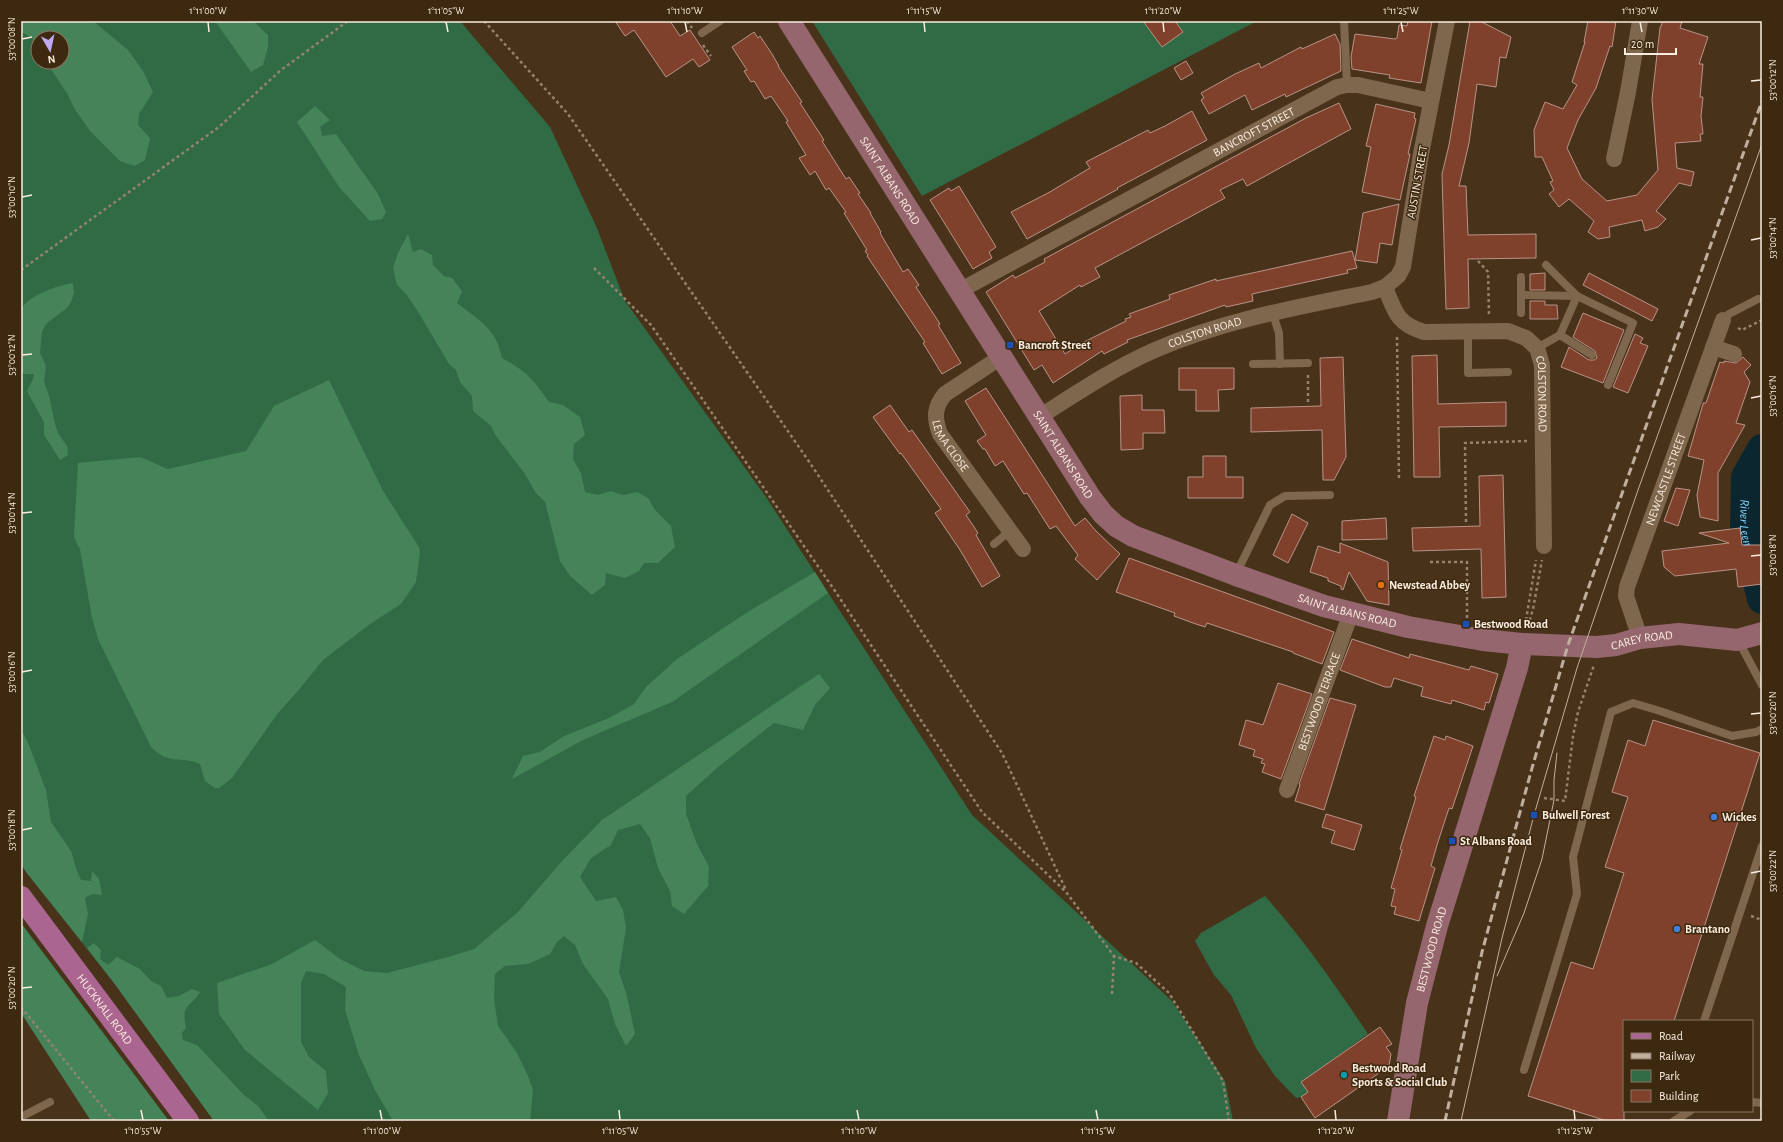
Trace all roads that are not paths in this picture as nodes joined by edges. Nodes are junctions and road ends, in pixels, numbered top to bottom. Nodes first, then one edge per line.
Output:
1 (720, 21) edge
2 (789, 21) edge
3 (1344, 21) edge
4 (1447, 21) edge
5 (1640, 21) edge
6 (702, 33) dead end
7 (1347, 85) junction
8 (1431, 101) junction
9 (1614, 159) dead end
10 (1546, 265) dead end
11 (1521, 277) dead end
12 (1385, 287) junction
13 (960, 291) junction
14 (1521, 295) junction
15 (1577, 296) junction
16 (1758, 299) dead end
17 (1521, 313) dead end
18 (1273, 314) junction
19 (1722, 322) joint
20 (1468, 331) junction
21 (1560, 335) junction
22 (1714, 347) junction
23 (1537, 348) junction
24 (1734, 354) dead end
25 (1592, 355) dead end
26 (1002, 357) junction
27 (1308, 363) road end
28 (1252, 364) dead end
29 (1280, 364) junction
30 (1508, 372) dead end
31 (1608, 385) dead end
32 (1039, 417) junction
33 (1330, 495) dead end
34 (1010, 531) junction
35 (994, 544) dead end
36 (1023, 549) dead end
37 (1540, 549) road end
38 (1236, 575) junction
39 (1351, 613) junction
40 (1762, 633) edge
41 (1640, 638) junction
42 (1737, 640) junction
43 (1522, 644) junction
44 (1762, 685) edge
45 (1762, 729) edge
46 (1288, 790) dead end
47 (1762, 846) edge
48 (21, 897) edge
49 (1704, 1020) edge
50 (1524, 1070) dead end
51 (50, 1102) dead end
52 (1688, 1112) edge
53 (21, 1117) edge
54 (188, 1121) edge
55 (1398, 1121) edge
56 (1674, 1121) edge

1 - 6 lane
2 - 13 street, SAINT ALBANS ROAD
3 - 7 lane
4 - 8 street, AUSTIN STREET
5 - 9 street
7 - 8 street, BANCROFT STREET
7 - 13 street, BANCROFT STREET
8 - 12 street, AUSTIN STREET
10 - 15 lane
11 - 14 lane
12 - 18 street, COLSTON ROAD
12 - 20 street, COLSTON ROAD
13 - 26 street, SAINT ALBANS ROAD
14 - 15 lane
14 - 17 lane
15 - 21 lane
15 - 31 lane
16 - 19 lane
18 - 29 lane
18 - 32 street, COLSTON ROAD
19 - 22 street, NEWCASTLE STREET
20 - 23 street, COLSTON ROAD
20 - 30 lane
21 - 23 lane
21 - 25 lane
22 - 24 street
22 - 41 street, NEWCASTLE STREET
23 - 37 street, COLSTON ROAD
26 - 32 street, SAINT ALBANS ROAD
26 - 34 street, LEMA CLOSE
27 - 29 lane
28 - 29 lane
32 - 38 street, SAINT ALBANS ROAD
33 - 38 lane
34 - 35 lane
34 - 36 street, LEMA CLOSE
38 - 39 street, SAINT ALBANS ROAD
39 - 43 street, SAINT ALBANS ROAD
39 - 46 street, BESTWOOD TERRACE
40 - 42 street, CAREY ROAD
41 - 42 street, CAREY ROAD
41 - 43 street, CAREY ROAD
42 - 44 lane
43 - 55 street, BESTWOOD ROAD
45 - 50 lane
47 - 49 lane
48 - 54 main road, HUCKNALL ROAD
51 - 53 lane
52 - 56 lane

